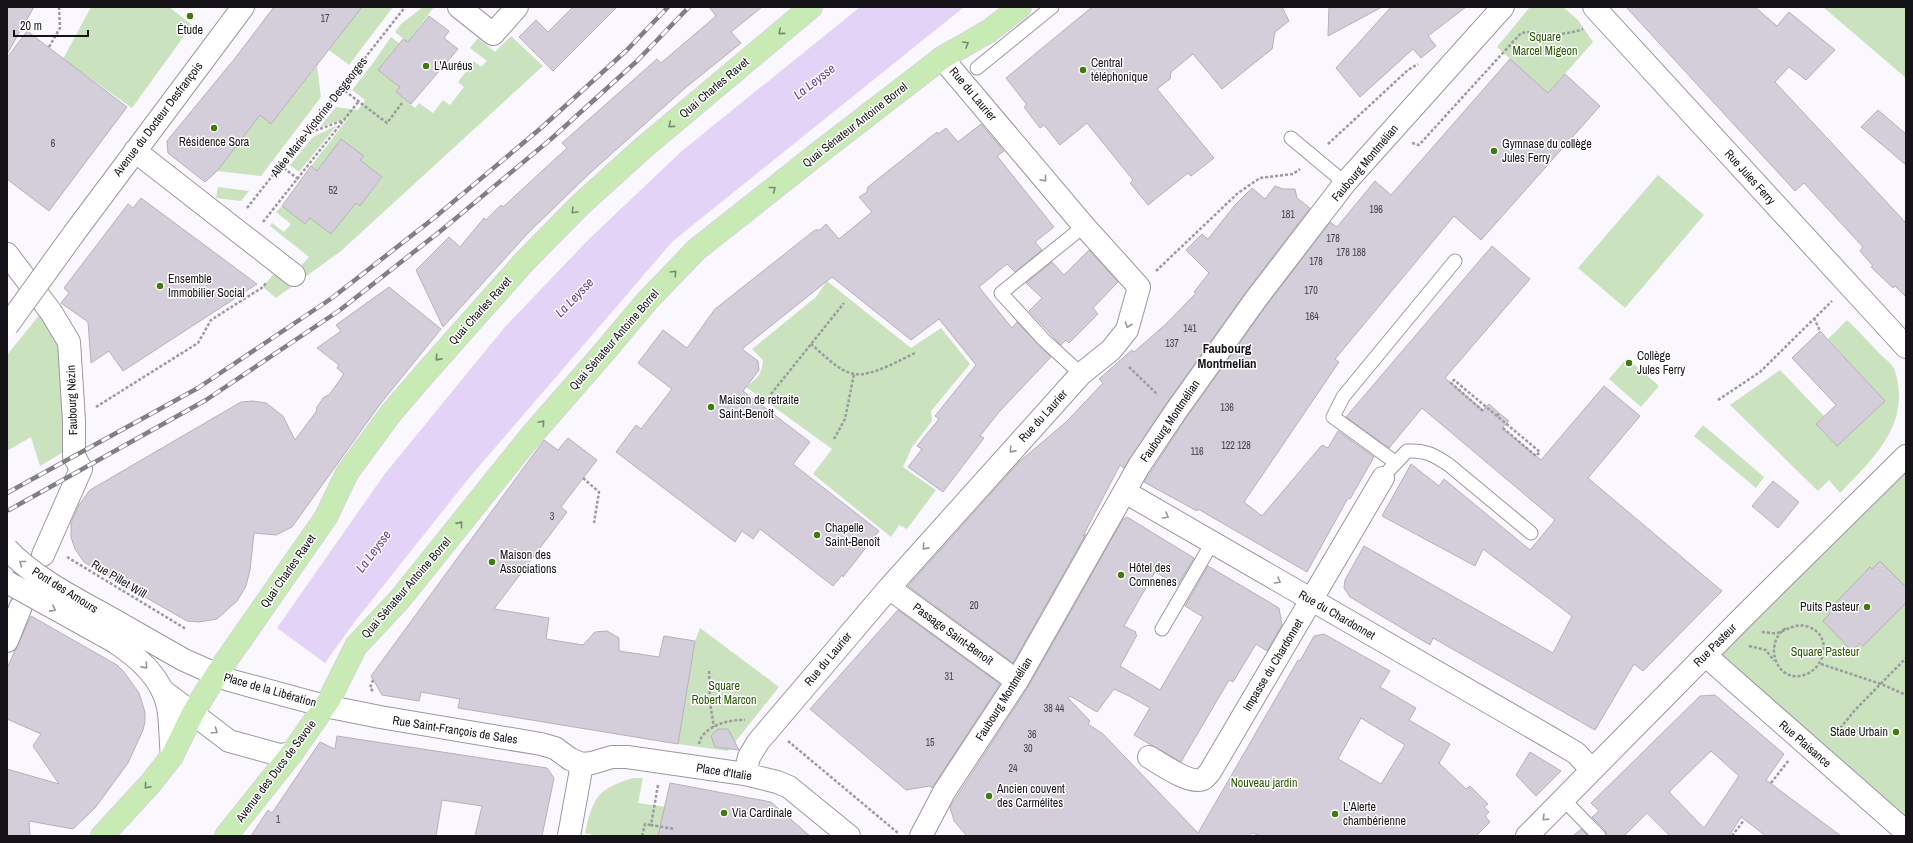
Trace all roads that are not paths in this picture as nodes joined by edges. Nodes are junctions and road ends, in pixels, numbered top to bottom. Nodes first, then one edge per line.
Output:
1 (243, 7) edge
2 (459, 7) edge
3 (517, 7) edge
4 (811, 7) edge
5 (1020, 7) edge
6 (1052, 7) edge
7 (1503, 7) edge
8 (1594, 7) edge
9 (942, 58) junction
10 (976, 68) dead end
11 (1291, 138) dead end
12 (135, 151) junction
13 (1345, 183) junction
14 (1084, 226) junction
15 (74, 232) junction
16 (7, 254) edge
17 (1455, 261) dead end
18 (294, 274) dead end
19 (7, 300) edge
20 (7, 326) edge
21 (1906, 347) edge
22 (1081, 374) junction
23 (1906, 456) edge
24 (1389, 470) junction
25 (1128, 495) junction
26 (1531, 533) dead end
27 (1212, 543) junction
28 (7, 549) edge
29 (43, 556) dead end
30 (7, 582) edge
31 (889, 588) junction
32 (1312, 600) junction
33 (21, 606) dead end
34 (1162, 629) dead end
35 (121, 635) junction
36 (7, 641) edge
37 (1711, 650) junction
38 (216, 675) junction
39 (1016, 681) junction
40 (162, 690) junction
41 (325, 706) junction
42 (193, 713) junction
43 (292, 753) junction
44 (172, 756) junction
45 (1149, 757) dead end
46 (582, 764) junction
47 (1592, 770) junction
48 (745, 774) junction
49 (1564, 800) junction
50 (1906, 832) edge
51 (102, 836) edge
52 (226, 836) edge
53 (569, 836) edge
54 (849, 836) edge
55 (921, 836) edge
56 (1527, 836) edge
57 (1599, 836) edge

1 - 12 street, Avenue du Docteur Desfrançois
2 - 3 street
4 -> 38 main road, Quai Charles Ravet
9 -> 5 main road, Quai Sénateur Antoine Borrel
6 - 10 lane
7 - 13 street, Faubourg Montmélian
8 - 21 street, Rue Jules Ferry
9 -> 14 street, Rue du Laurier
41 -> 9 main road, Quai Sénateur Antoine Borrel
11 - 13 lane
12 - 15 street, Avenue du Docteur Desfrançois
12 - 18 street
13 - 25 street, Faubourg Montmélian
14 -> 22 street, Rue du Laurier
14 - 22 lane
15 - 19 street, Avenue du Docteur Desfrançois, bridge
15 - 20 street, Avenue du Docteur Desfrançois, bridge
16 - 29 street, Faubourg Nézin
17 - 24 lane
22 -> 31 street, Rue du Laurier
23 - 37 street, Rue Pasteur
24 - 26 lane
24 - 32 street, Impasse du Chardonnet
25 -> 27 street, Rue du Chardonnet
25 - 39 street, Faubourg Montmélian
27 -> 32 street, Rue du Chardonnet
27 - 34 lane
35 -> 28 street, Pont des Amours, bridge
30 -> 35 street, Pont des Amours, bridge
31 - 39 street, Passage Saint-Benoît
31 - 48 street, Rue du Laurier
32 - 45 street, Impasse du Chardonnet
32 - 47 street, Rue du Chardonnet
33 - 36 street
35 - 38 street, Place de la Libération
35 -> 40 street
37 - 47 street, Rue Pasteur
37 - 50 street, Rue Plaisance
38 - 41 street, Place de la Libération
38 - 42 main road
39 - 55 street, Faubourg Montmélian
40 - 42 street
40 - 44 street
41 - 43 main road, Avenue des Ducs de Savoie
41 - 46 street, Rue Saint-François de Sales
42 -> 43 street
42 - 44 main road
43 - 52 main road, Avenue des Ducs de Savoie
44 -> 51 main road
46 - 48 street, Place d'Italie
46 - 53 street
47 - 49 street, Rue Pasteur
48 - 54 street, Place d'Italie
49 -> 56 street, Rue Pasteur
49 - 57 lane

